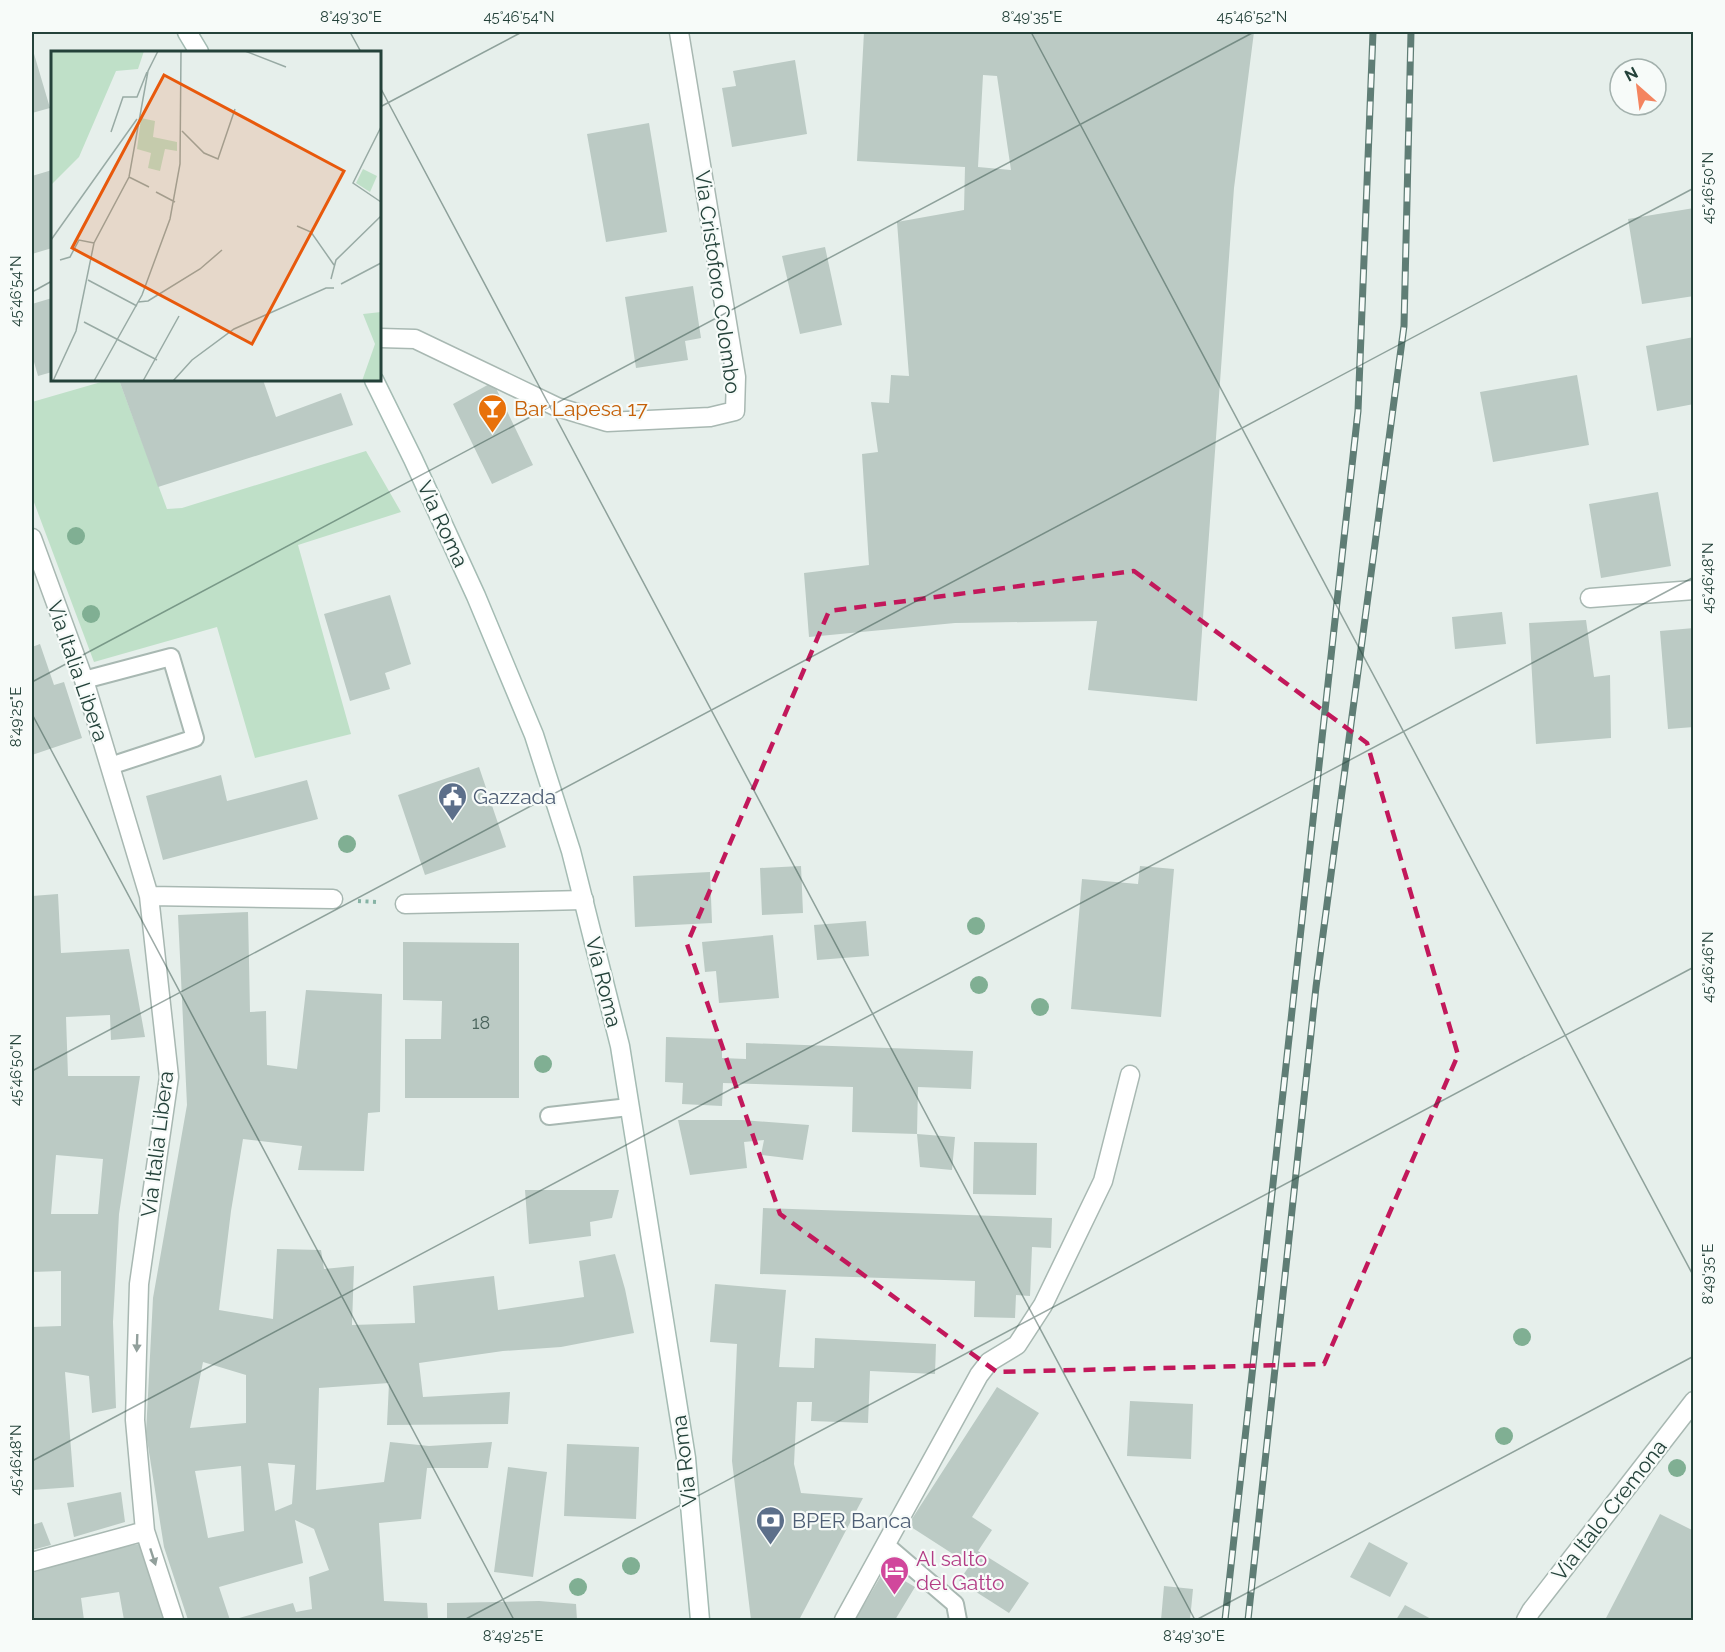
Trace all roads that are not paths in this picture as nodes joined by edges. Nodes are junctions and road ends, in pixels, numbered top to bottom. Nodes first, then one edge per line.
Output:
1 (187, 32) edge
2 (679, 32) edge
3 (198, 51) edge
4 (381, 338) edge
5 (374, 381) edge
6 (32, 538) edge
7 (1694, 590) edge
8 (1590, 598) dead end
9 (84, 680) junction
10 (110, 766) junction
11 (149, 896) junction
12 (333, 899) road end
13 (584, 900) junction
14 (405, 904) road end
15 (1130, 1075) dead end
16 (630, 1107) junction
17 (549, 1116) dead end
18 (1694, 1401) edge
19 (145, 1531) junction
20 (886, 1545) junction
21 (32, 1562) edge
22 (174, 1620) edge
23 (700, 1620) edge
24 (844, 1620) edge
25 (958, 1620) edge
26 (1526, 1620) edge

1 - 3 street
2 - 4 street, Via Cristoforo Colombo
5 - 13 street, Via Roma
6 - 9 street, Via Italia Libera
7 - 8 street
9 - 10 street, Via Italia Libera
9 - 10 lane
10 - 11 street, Via Italia Libera
11 - 12 street
11 -> 19 street, Via Italia Libera
13 - 14 street
13 - 16 street, Via Roma
15 - 20 street
16 - 17 lane
16 - 23 street, Via Roma
18 - 26 street, Via Italo Cremona
19 - 21 street
19 -> 22 street, Via Italia Libera
20 - 24 street
20 - 25 lane

